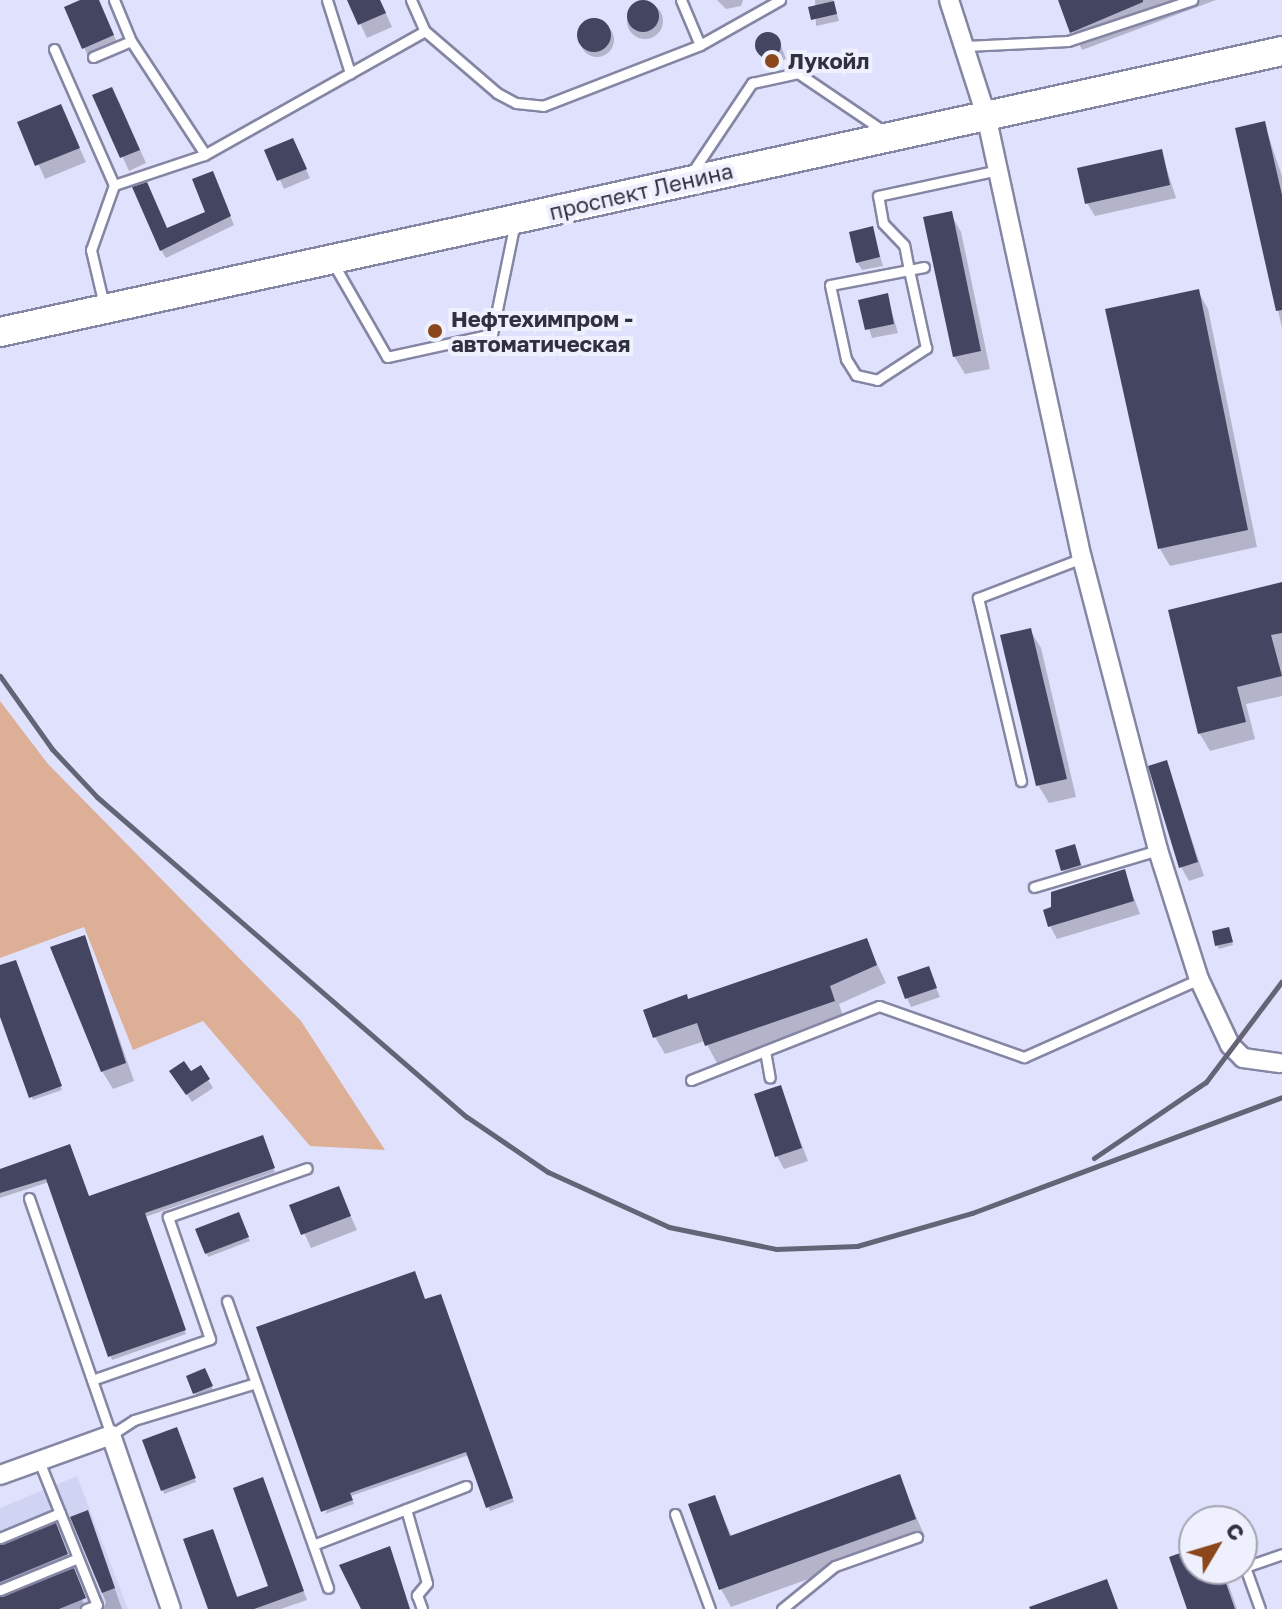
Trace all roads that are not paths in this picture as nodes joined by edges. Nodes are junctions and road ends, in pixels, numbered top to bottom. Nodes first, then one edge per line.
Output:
1 (114, 0) edge
2 (327, 0) edge
3 (411, 0) edge
4 (681, 0) edge
5 (780, 0) edge
6 (949, 0) edge
7 (1192, 0) edge
8 (425, 31) junction
9 (131, 41) junction
10 (700, 45) junction
11 (966, 46) junction
12 (54, 49) dead end
13 (1282, 51) edge
14 (93, 57) dead end
15 (350, 73) junction
16 (986, 115) junction
17 (891, 136) junction
18 (205, 154) junction
19 (998, 170) junction
20 (686, 181) junction
21 (114, 185) junction
22 (516, 219) junction
23 (331, 260) junction
24 (924, 267) dead end
25 (909, 270) junction
26 (104, 309) junction
27 (0, 332) edge
28 (1082, 558) junction
29 (1021, 781) dead end
30 (1158, 850) junction
31 (1034, 887) dead end
32 (1199, 979) junction
33 (765, 1051) junction
34 (1280, 1063) edge
35 (770, 1078) dead end
36 (691, 1080) dead end
37 (307, 1168) dead end
38 (29, 1198) dead end
39 (227, 1301) dead end
40 (92, 1380) junction
41 (256, 1383) junction
42 (111, 1435) junction
43 (39, 1461) junction
44 (0, 1475) edge
45 (466, 1486) dead end
46 (406, 1509) junction
47 (60, 1513) junction
48 (675, 1514) dead end
49 (917, 1537) dead end
50 (0, 1538) edge
51 (313, 1545) junction
52 (1282, 1554) edge
53 (78, 1558) junction
54 (328, 1588) dead end
55 (0, 1590) edge
56 (86, 1609) edge
57 (171, 1609) edge
58 (422, 1609) edge
59 (710, 1609) edge
60 (782, 1609) edge
61 (1260, 1609) edge

1 - 9 lane
2 - 15 lane
3 - 8 lane
4 - 10 lane
5 - 10 lane
6 - 11 street
7 - 11 lane
8 - 10 lane
8 - 15 lane
9 - 14 lane
9 - 18 lane
11 - 16 street
12 - 21 lane
13 - 16 main road, проспект Ленина
15 - 18 lane
16 - 17 main road, проспект Ленина
16 - 19 street
17 - 20 main road, проспект Ленина
17 - 20 lane
18 - 21 lane
19 - 25 lane
19 - 28 street
20 - 22 main road, проспект Ленина
21 - 26 lane
22 - 23 main road, проспект Ленина
22 - 23 lane
23 - 26 main road, проспект Ленина
24 - 25 lane
25 - 25 lane
26 - 27 main road, проспект Ленина
28 - 29 lane
28 - 30 street
30 - 31 lane
30 - 32 street
32 - 33 lane
32 - 34 street
33 - 35 lane
33 - 36 lane
37 - 40 lane
38 - 40 lane
39 - 41 lane
40 - 42 lane
41 - 42 lane
41 - 51 lane
42 - 43 street
42 - 57 street
43 - 44 street
43 - 47 lane
45 - 46 lane
46 - 51 lane
46 - 58 lane
47 - 50 lane
47 - 53 lane
48 - 59 lane
49 - 60 lane
51 - 54 lane
52 - 61 lane
53 - 55 lane
53 - 56 lane

